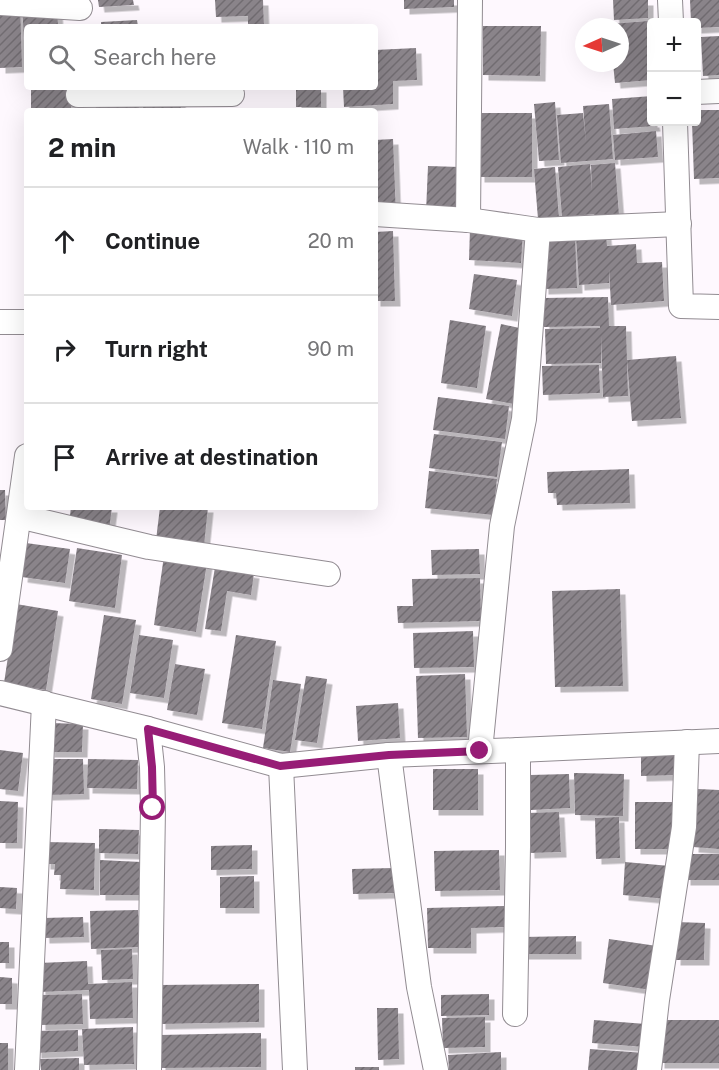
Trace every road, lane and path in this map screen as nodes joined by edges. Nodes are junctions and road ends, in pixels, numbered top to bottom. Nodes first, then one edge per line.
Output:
1 (470, 0) edge
2 (670, 0) edge
3 (0, 3) edge
4 (80, 12) edge
5 (671, 18) edge
6 (719, 91) edge
7 (701, 92) edge
8 (232, 94) dead end
9 (78, 98) edge
10 (675, 126) edge
11 (378, 214) edge
12 (468, 220) junction
13 (679, 224) junction
14 (538, 230) junction
15 (719, 307) edge
16 (0, 322) edge
17 (24, 322) edge
18 (24, 476) edge
19 (18, 516) junction
20 (328, 574) dead end
21 (0, 649) edge
22 (0, 693) edge
23 (44, 703) junction
24 (148, 729) junction
25 (719, 741) edge
26 (687, 742) junction
27 (518, 750) junction
28 (480, 751) junction
29 (389, 755) junction
30 (280, 766) junction
31 (514, 1014) dead end
32 (27, 1070) edge
33 (149, 1070) edge
34 (295, 1070) edge
35 (436, 1070) edge
36 (650, 1070) edge

1 - 12 street
2 - 5 street
3 - 4 street
6 - 7 street
8 - 9 street
10 - 13 street
11 - 12 street
12 - 14 street
13 - 14 street
13 - 15 street
14 - 28 street
16 - 17 street
18 - 19 street
19 - 20 street
19 - 21 street
22 - 23 street
23 - 24 street
23 - 32 street
24 - 30 street
24 - 33 street
25 - 26 street
26 - 27 street
26 - 36 street
27 - 28 street
27 - 31 street
28 - 29 street
29 - 30 street
29 - 35 street
30 - 34 street

